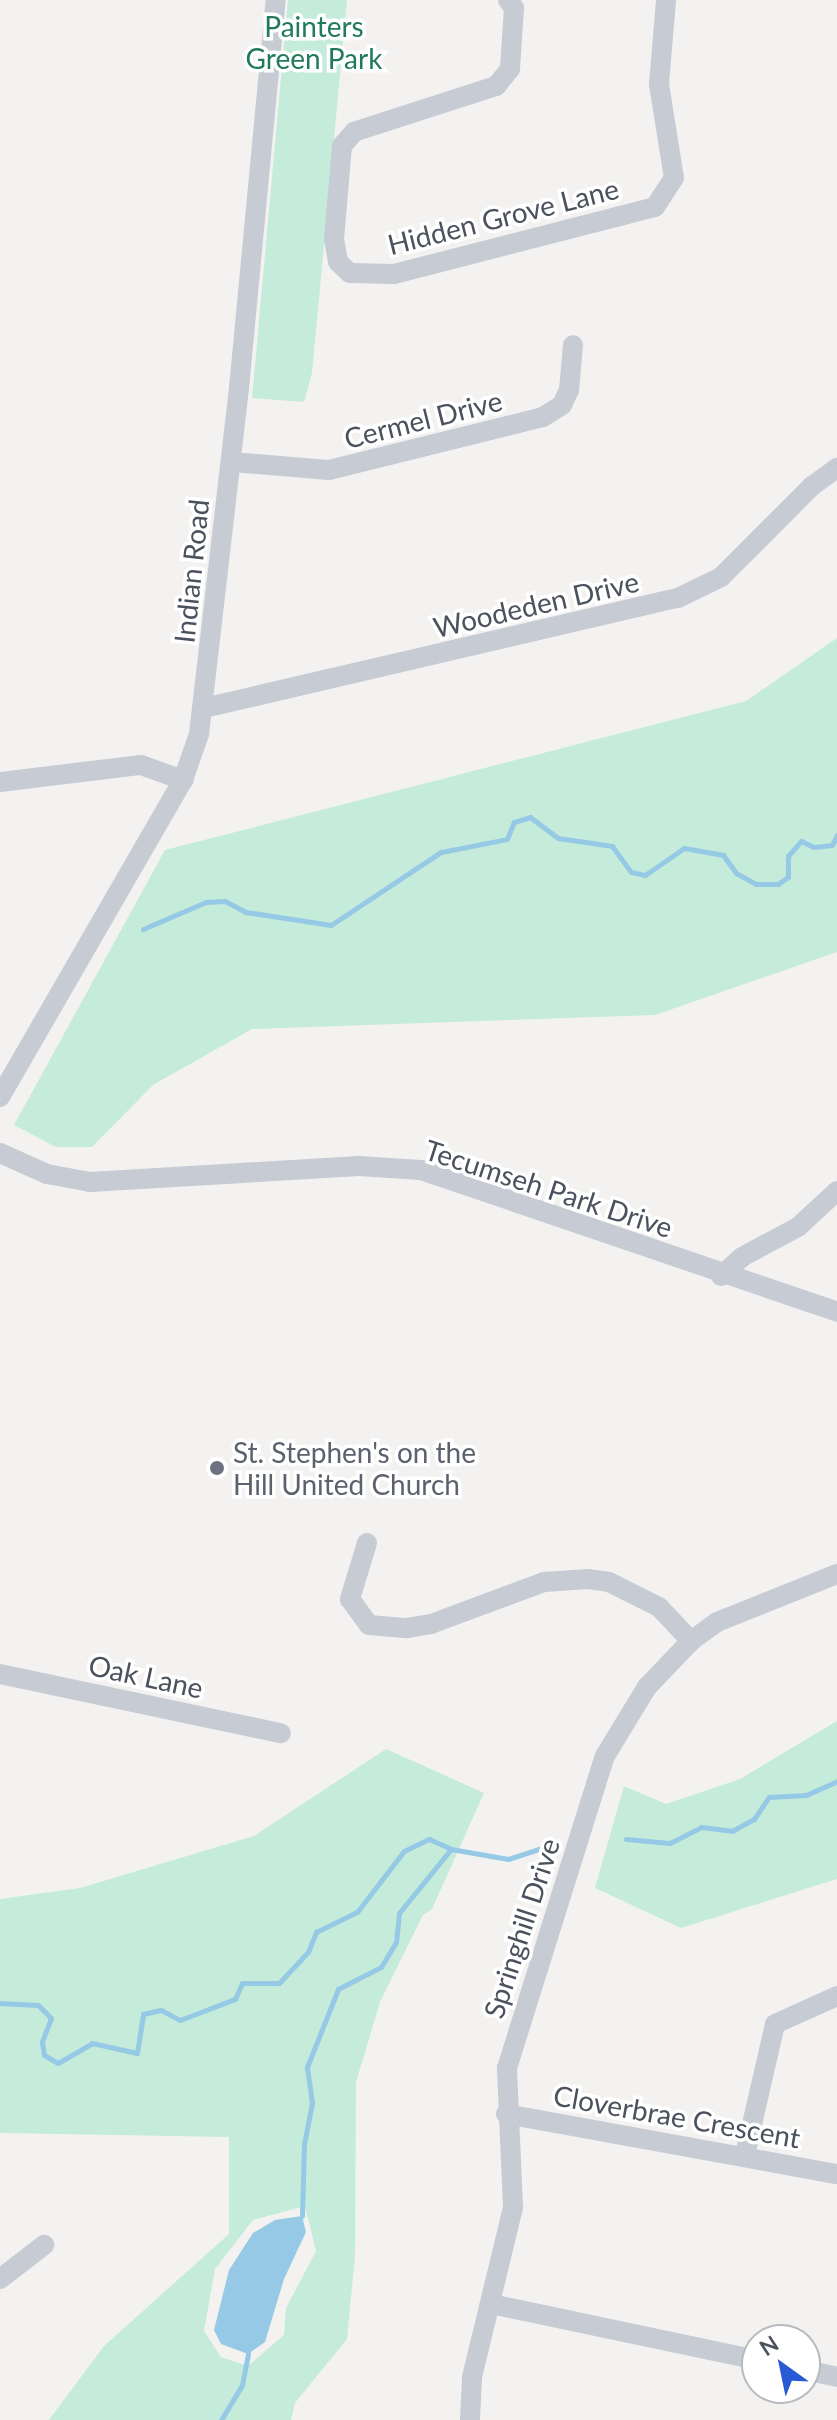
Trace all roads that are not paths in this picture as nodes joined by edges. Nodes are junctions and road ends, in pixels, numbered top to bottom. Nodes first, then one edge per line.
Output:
1 (276, 0) edge
2 (508, 0) edge
3 (666, 0) edge
4 (573, 345) dead end
5 (232, 462) junction
6 (837, 468) edge
7 (204, 708) junction
8 (183, 780) junction
9 (0, 782) edge
10 (0, 1097) edge
11 (0, 1153) edge
12 (837, 1191) edge
13 (721, 1276) junction
14 (837, 1312) edge
15 (367, 1543) dead end
16 (837, 1574) edge
17 (691, 1641) junction
18 (0, 1674) edge
19 (281, 1733) dead end
20 (837, 1996) edge
21 (506, 2114) junction
22 (745, 2155) junction
23 (837, 2174) edge
24 (44, 2245) dead end
25 (0, 2279) edge
26 (491, 2304) junction
27 (741, 2357) edge
28 (470, 2420) edge

1 - 5 street, Indian Road
2 - 3 street, Hidden Grove Lane
4 - 5 street, Cermel Drive
5 - 7 street, Indian Road
6 - 7 street, Woodeden Drive
7 - 8 street, Indian Road
8 - 9 street
8 - 10 street, Indian Road
11 - 13 street, Tecumseh Park Drive
12 - 13 street
13 - 14 street, Tecumseh Park Drive
15 - 17 street
16 - 17 street, Springhill Drive
17 - 21 street, Springhill Drive
18 - 19 street, Oak Lane
20 - 22 street
21 - 22 street, Cloverbrae Crescent
21 - 26 street, Springhill Drive
22 - 23 street, Cloverbrae Crescent
24 - 25 street
26 - 27 street
26 - 28 street, Springhill Drive

